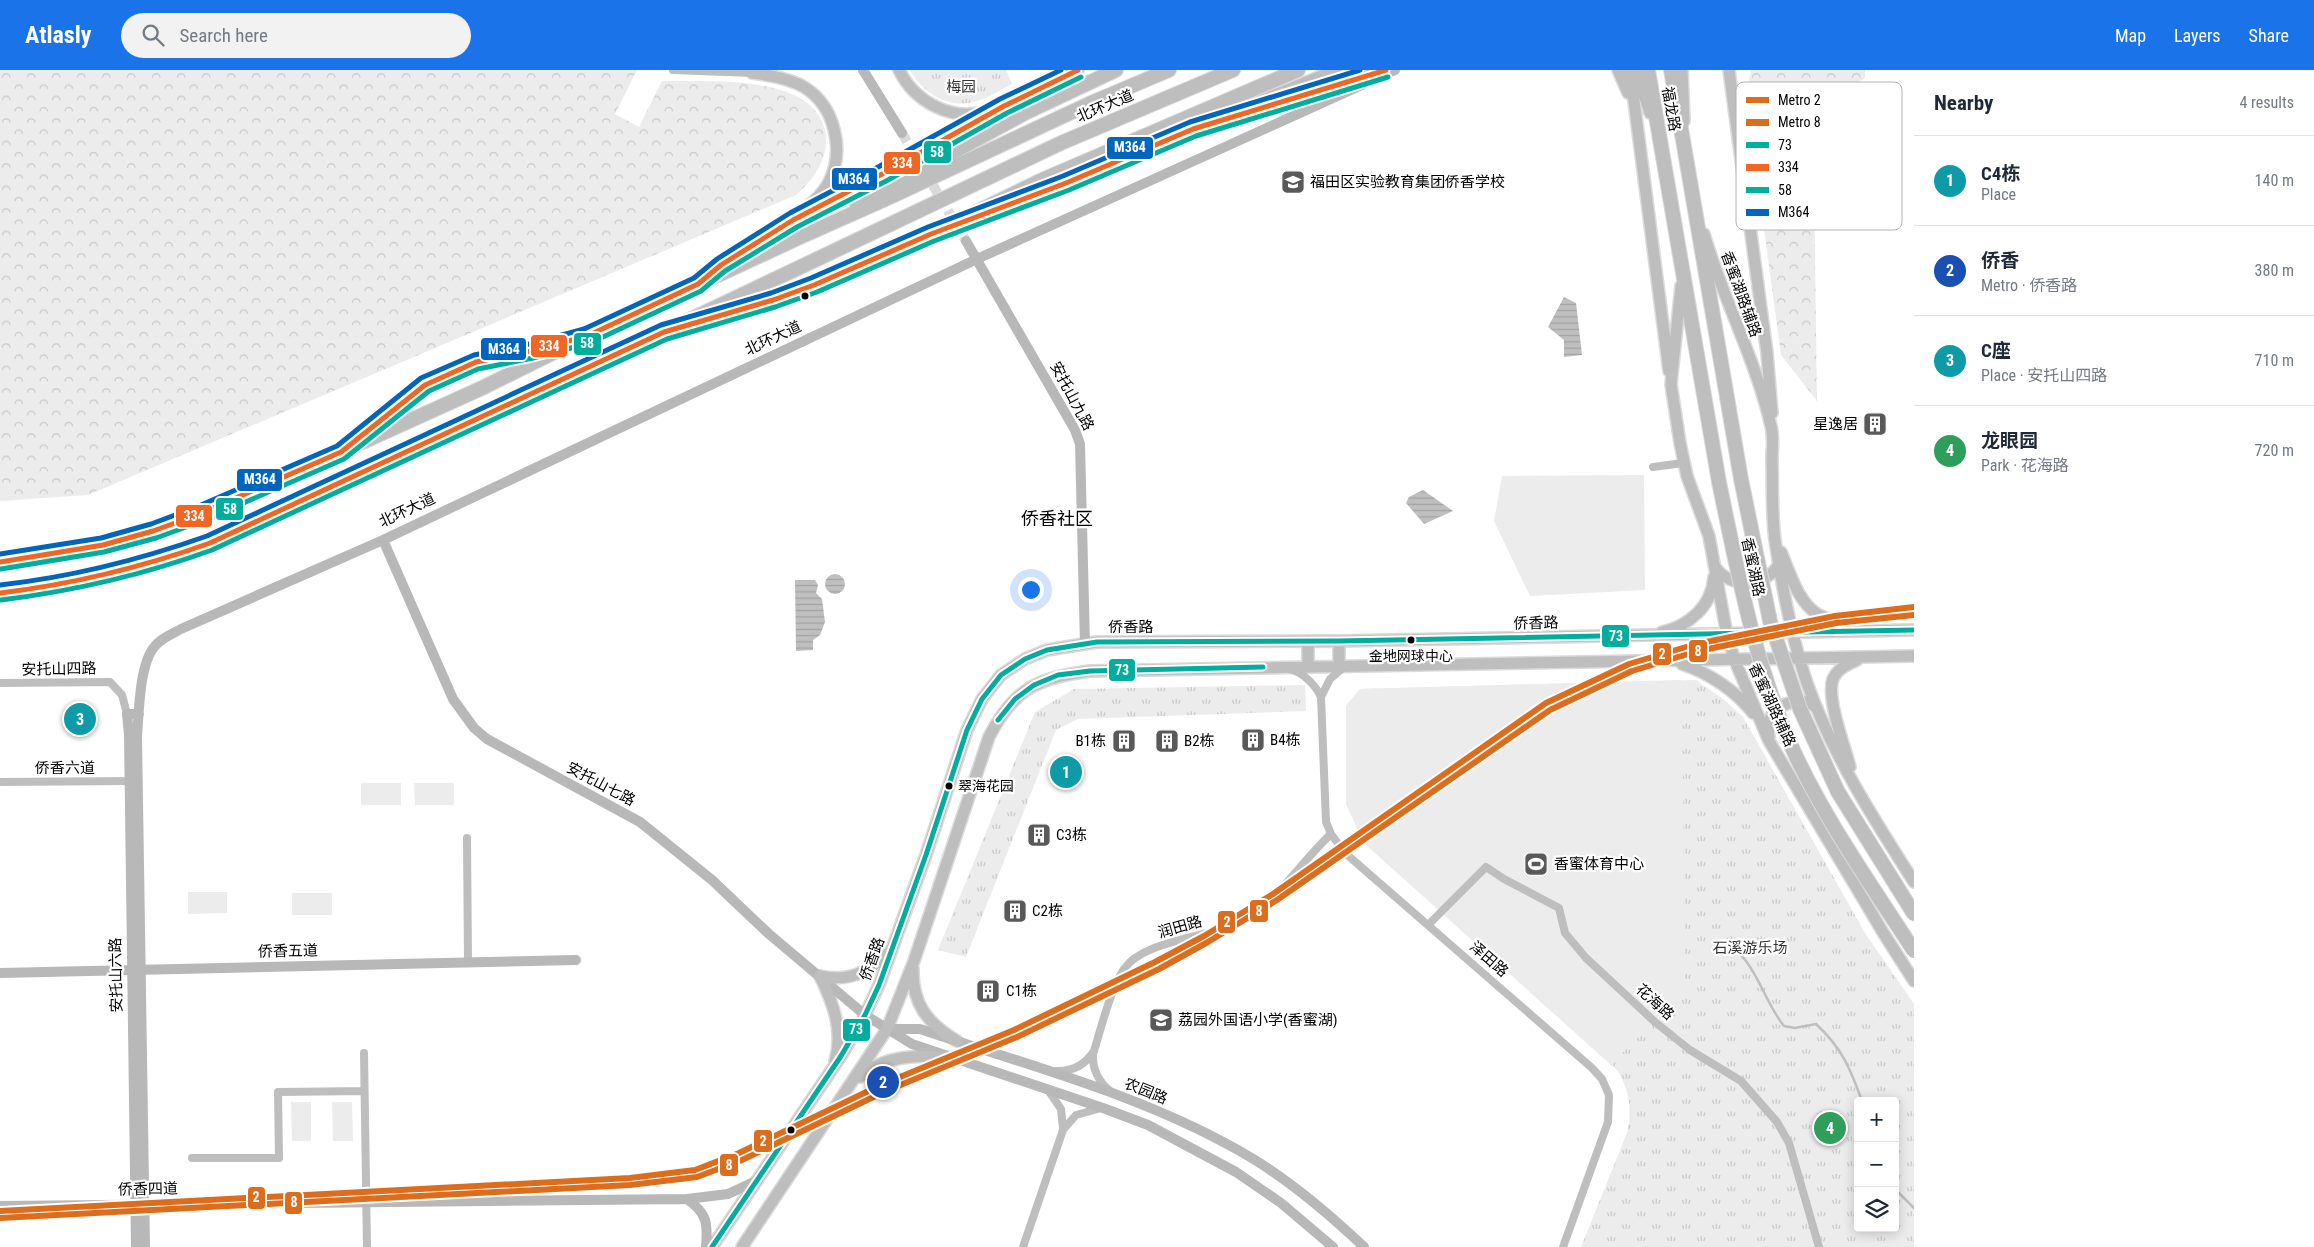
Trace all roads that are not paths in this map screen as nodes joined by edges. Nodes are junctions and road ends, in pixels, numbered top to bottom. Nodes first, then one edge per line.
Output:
1 (673, 70) edge
2 (863, 70) edge
3 (899, 70) edge
4 (1078, 70) edge
5 (1116, 70) edge
6 (1169, 70) edge
7 (1233, 70) edge
8 (1298, 70) edge
9 (1336, 70) edge
10 (1386, 70) edge
11 (1395, 70) edge
12 (1618, 70) edge
13 (1630, 70) edge
14 (1636, 70) edge
15 (1648, 70) edge
16 (1671, 70) edge
17 (1682, 70) edge
18 (1688, 70) edge
19 (1728, 70) edge
20 (1734, 70) edge
21 (754, 72) edge
22 (1731, 82) junction
23 (1679, 86) junction
24 (1647, 90) junction
25 (1004, 106) junction
26 (1634, 106) junction
27 (1736, 119) edge
28 (1193, 129) junction
29 (902, 133) tunnel mouth
30 (1684, 148) joint
31 (1662, 153) joint
32 (1693, 193) junction
33 (793, 220) junction
34 (1751, 230) edge
35 (931, 234) junction
36 (798, 238) junction
37 (966, 241) tunnel mouth
38 (977, 259) junction
39 (1680, 264) junction
40 (698, 284) junction
41 (664, 332) junction
42 (1671, 384) junction
43 (1772, 429) junction
44 (1683, 462) junction
45 (1653, 466) dead end
46 (1775, 537) junction
47 (383, 540) junction
48 (0, 562) edge
49 (1779, 564) junction
50 (1715, 565) junction
51 (0, 593) edge
52 (1914, 630) edge
53 (1872, 632) junction
54 (1727, 634) junction
55 (1793, 634) junction
56 (166, 636) joint
57 (1643, 637) junction
58 (1308, 641) junction
59 (1339, 641) junction
60 (1085, 644) junction
61 (1914, 656) edge
62 (1869, 658) junction
63 (1800, 659) junction
64 (1735, 661) junction
65 (1671, 662) junction
66 (1308, 666) junction
67 (1343, 666) junction
68 (1280, 667) junction
69 (0, 683) edge
70 (1321, 696) junction
71 (1817, 708) junction
72 (127, 714) junction
73 (139, 714) junction
74 (1767, 737) junction
75 (130, 781) junction
76 (0, 782) edge
77 (1854, 786) junction
78 (1331, 834) junction
79 (467, 838) dead end
80 (1914, 882) edge
81 (1914, 914) edge
82 (1429, 924) junction
83 (893, 947) junction
84 (1914, 951) edge
85 (576, 960) dead end
86 (914, 961) junction
87 (468, 962) junction
88 (136, 969) junction
89 (0, 973) edge
90 (820, 976) junction
91 (1914, 980) edge
92 (865, 1014) junction
93 (887, 1029) junction
94 (957, 1041) junction
95 (1094, 1050) junction
96 (364, 1053) dead end
97 (952, 1058) junction
98 (834, 1067) junction
99 (1044, 1070) junction
100 (850, 1087) junction
101 (1048, 1090) junction
102 (364, 1091) junction
103 (1113, 1094) junction
104 (1103, 1108) junction
105 (1063, 1130) junction
106 (192, 1158) dead end
107 (758, 1180) junction
108 (687, 1199) junction
109 (366, 1201) junction
110 (140, 1204) junction
111 (0, 1206) edge
112 (136, 1247) edge
113 (145, 1247) edge
114 (367, 1247) edge
115 (706, 1247) edge
116 (712, 1247) edge
117 (742, 1247) edge
118 (1023, 1247) edge
119 (1333, 1247) edge
120 (1364, 1247) edge
121 (1563, 1247) edge
122 (1819, 1247) edge

1 - 21 street
2 - 29 street
3 - 25 main road
4 - 25 main road
5 - 36 highway
6 - 36 highway, 北环大道
7 - 41 highway, 北环大道
8 - 35 highway
9 - 28 main road
10 - 28 main road
11 - 38 street, 北环大道
12 - 26 main road
13 - 26 main road
14 - 24 main road
15 - 24 highway, 福龙路
16 - 23 highway, 福龙路
17 - 23 main road
18 - 23 main road
19 - 22 main road
20 - 22 main road
21 - 33 main road
22 - 27 main road
23 - 30 highway, 福龙路
24 - 31 highway, 福龙路
25 - 33 main road
26 - 42 main road
28 - 35 main road
30 - 32 highway, 香蜜湖路
31 - 39 highway, 香蜜湖路
32 - 43 main road, 香蜜湖路辅路
32 - 81 highway, 香蜜湖路, bridge
33 - 40 main road
34 - 43 main road
35 - 41 main road
36 - 40 highway, 北环大道
37 - 38 street, 安托山九路
38 - 47 street, 北环大道
38 - 60 street, 安托山九路
39 - 42 main road, 香蜜湖路辅路
39 - 84 highway, 香蜜湖路, bridge
40 - 48 highway, 北环大道
41 - 51 highway, 北环大道
42 - 44 main road, 香蜜湖路辅路
43 - 46 main road, 香蜜湖路辅路
44 - 45 street
44 - 50 main road, 香蜜湖路辅路
46 - 49 main road, 香蜜湖路辅路
46 - 53 main road
47 - 56 street, 北环大道
47 - 90 street, 安托山七路
49 - 50 main road
49 - 55 main road, 香蜜湖路辅路
50 - 54 main road, 香蜜湖路辅路
50 - 57 main road
52 - 53 main road, 侨香路
53 - 55 main road, 侨香路
54 - 55 main road, 侨香路
54 - 57 main road, 侨香路
54 - 64 main road, 香蜜湖路辅路
55 - 63 main road, 香蜜湖路辅路
56 - 73 street, 安托山六路
57 - 59 main road, 侨香路
58 - 59 main road, 侨香路
58 - 60 main road, 侨香路
58 - 66 main road
59 - 67 main road
60 - 83 main road, 侨香路
61 - 62 main road
62 - 63 main road
62 - 77 main road
63 - 64 main road
63 - 71 main road, 香蜜湖路辅路
64 - 65 main road
64 - 74 main road, 香蜜湖路辅路
65 - 67 main road
65 - 74 main road
66 - 67 main road
66 - 68 main road
67 - 70 street
68 - 70 street
68 - 86 main road
69 - 72 street, 安托山四路
70 - 78 street, 泽田路
71 - 74 main road
71 - 77 main road, 香蜜湖路辅路
72 - 73 street
72 - 75 street, 安托山六路
73 - 88 street, 安托山六路
74 - 91 main road, 香蜜湖路辅路
75 - 76 street, 侨香六道
75 - 88 street, 安托山六路
77 - 80 main road, 香蜜湖路辅路
78 - 82 street, 泽田路
78 - 95 street, 润田路
79 - 87 street
82 - 121 street, 泽田路
82 - 122 street, 花海路
83 - 90 main road
83 - 92 main road, 侨香路
85 - 87 street, 侨香五道
86 - 93 main road
86 - 94 main road
87 - 88 street, 侨香五道
88 - 89 street, 侨香五道
88 - 110 street, 安托山六路
90 - 92 street, 安托山七路
90 - 98 main road
92 - 93 street, 农园路
92 - 98 main road, 侨香路
93 - 94 street, 农园路
93 - 97 street, 农园路
93 - 100 main road
94 - 99 street, 农园路
95 - 99 street, 润田路
95 - 103 street, 润田路
96 - 102 street
97 - 100 main road
97 - 101 street, 农园路
98 - 107 main road, 侨香路
99 - 103 street, 农园路
100 - 117 main road
101 - 104 street, 农园路
101 - 105 street
102 - 106 street
102 - 109 street
103 - 120 street, 农园路
104 - 105 street
104 - 119 street, 农园路
105 - 118 street
107 - 108 street, 侨香四道
107 - 116 main road, 侨香路
108 - 109 street, 侨香四道
108 - 115 street
109 - 110 street, 侨香四道
109 - 114 street
110 - 111 street, 侨香四道
110 - 112 street, 安托山六路
110 - 113 street, 安托山六路

